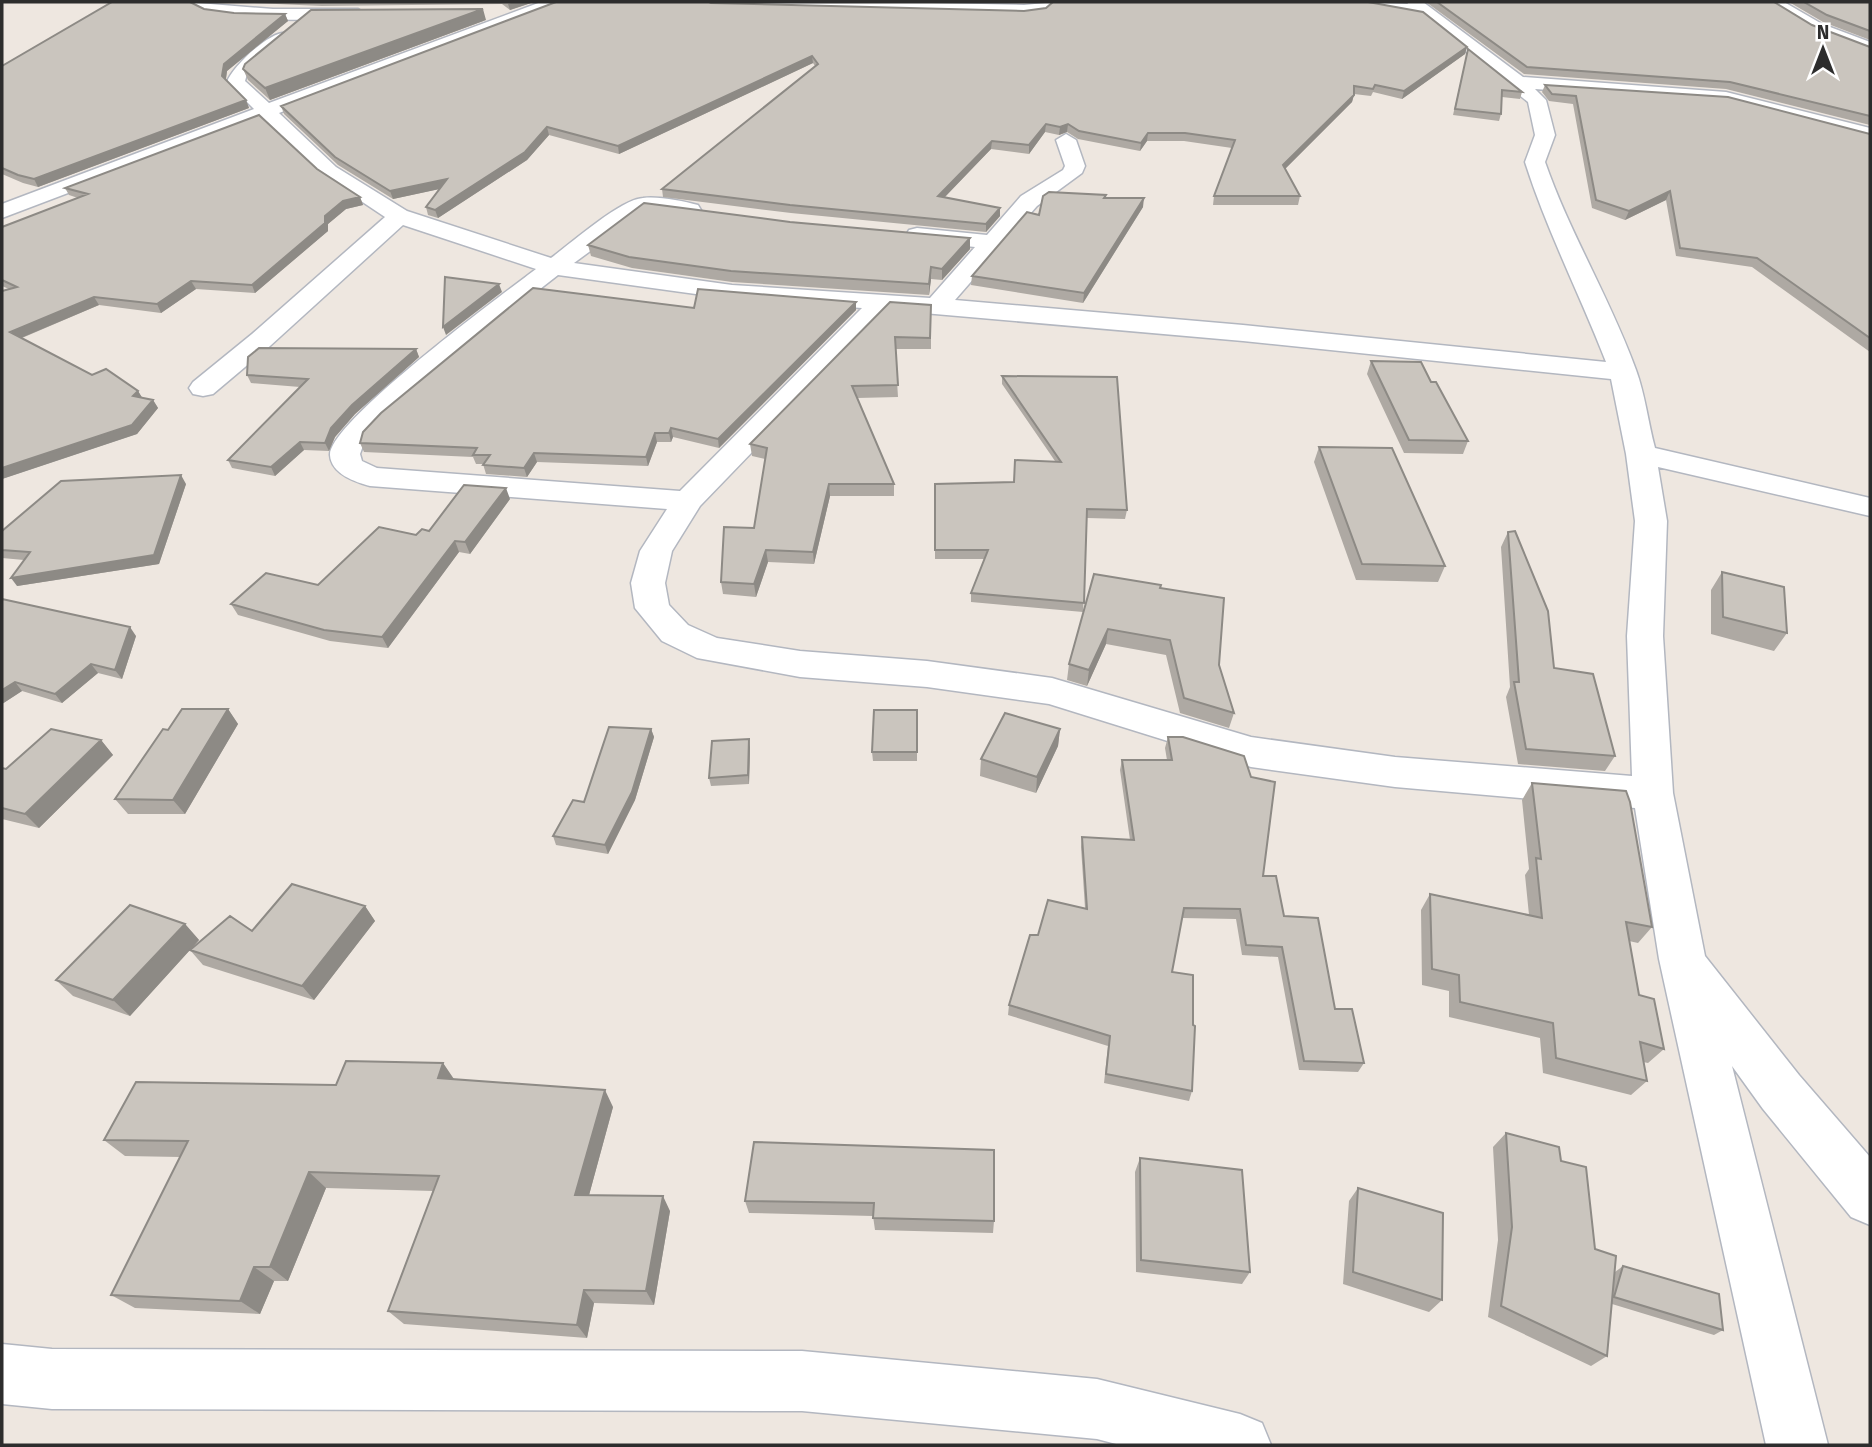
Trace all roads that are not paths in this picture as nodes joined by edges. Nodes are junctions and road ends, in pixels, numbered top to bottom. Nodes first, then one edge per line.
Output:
1 (194, 2) edge
2 (554, 2) edge
3 (712, 2) edge
4 (1048, 2) edge
5 (1368, 2) edge
6 (1773, 2) edge
7 (1420, 7) edge
8 (486, 12) dead end
9 (527, 12) junction
10 (377, 14) edge
11 (308, 15) junction
12 (1870, 48) edge
13 (1518, 82) junction
14 (266, 111) junction
15 (1870, 134) edge
16 (1066, 140) edge
17 (2, 211) edge
18 (713, 213) edge
19 (399, 216) junction
20 (894, 233) edge
21 (992, 242) junction
22 (556, 268) junction
23 (881, 304) junction
24 (936, 306) junction
25 (1623, 372) junction
26 (203, 388) dead end
27 (1641, 454) junction
28 (688, 501) junction
29 (1870, 506) edge
30 (1653, 793) junction
31 (1682, 959) junction
32 (1870, 1198) edge
33 (2, 1374) edge
34 (1240, 1445) edge
35 (1797, 1445) edge

1 - 11 street
2 - 9 street
3 - 4 street
5 - 7 street
6 - 12 street
7 - 13 street
8 - 9 street
9 - 14 street
10 - 11 street
11 - 14 street
13 - 15 street
13 - 25 street
14 - 17 street
14 - 19 street
16 - 21 street
18 - 22 street
19 - 22 street
19 - 26 street
20 - 21 street
21 - 24 street
22 - 23 street
22 - 28 street
23 - 24 street
23 - 28 street
24 - 25 street
25 - 27 street
27 - 29 street
27 - 30 street
28 - 30 street
30 - 31 street
31 - 32 street
31 - 35 street
33 - 34 street

